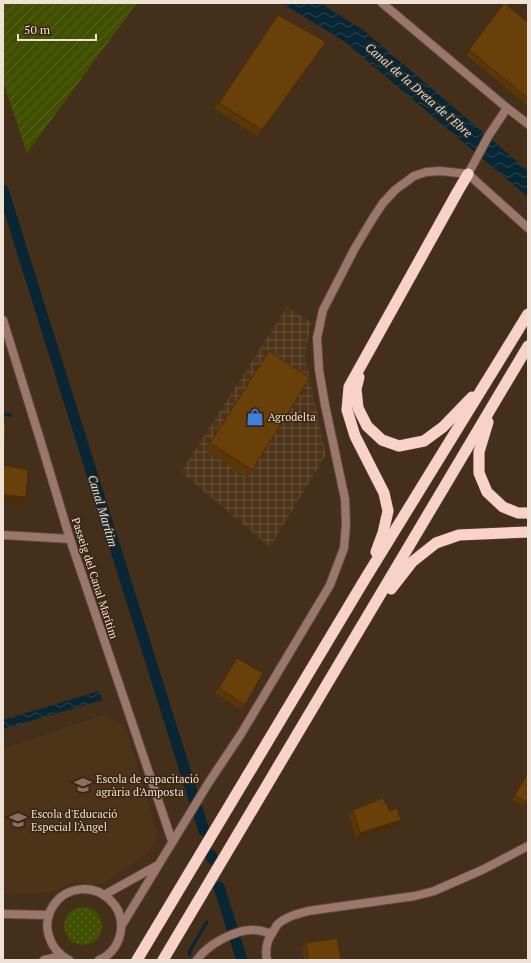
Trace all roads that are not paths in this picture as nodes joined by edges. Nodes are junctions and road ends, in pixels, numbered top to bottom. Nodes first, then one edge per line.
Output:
1 (382, 3) edge
2 (507, 108) junction
3 (528, 124) edge
4 (468, 174) junction
5 (528, 228) edge
6 (528, 314) edge
7 (3, 320) edge
8 (528, 346) edge
9 (363, 363) junction
10 (488, 381) junction
11 (493, 406) junction
12 (528, 513) edge
13 (528, 532) edge
14 (3, 535) edge
15 (70, 539) junction
16 (365, 579) junction
17 (358, 634) junction
18 (172, 841) junction
19 (528, 846) edge
20 (159, 865) junction
21 (104, 895) junction
22 (3, 914) edge
23 (49, 915) junction
24 (122, 924) junction
25 (272, 934) junction
26 (61, 956) junction
27 (44, 960) edge
28 (69, 960) edge
29 (99, 960) edge
30 (138, 960) edge
31 (163, 960) edge
32 (197, 960) edge
33 (267, 960) edge

1 - 2 street
2 - 3 street
2 - 4 street
4 - 5 street
4 - 9 highway
4 - 18 street
6 - 10 highway
7 - 15 street, Passeig del Canal Marítim
8 - 11 highway
9 - 10 highway
9 - 16 highway
10 - 16 highway
11 - 12 highway
11 - 17 highway
13 - 17 highway
14 - 15 street
15 - 18 street, Passeig del Canal Marítim
16 - 30 highway
17 - 31 highway
18 - 20 street
19 - 25 street
20 - 21 street
20 - 24 street
21 - 23 street
21 - 24 street
22 - 23 street
23 - 26 street
24 - 29 street
25 - 32 street
25 - 33 street
26 - 27 street
26 - 28 street

